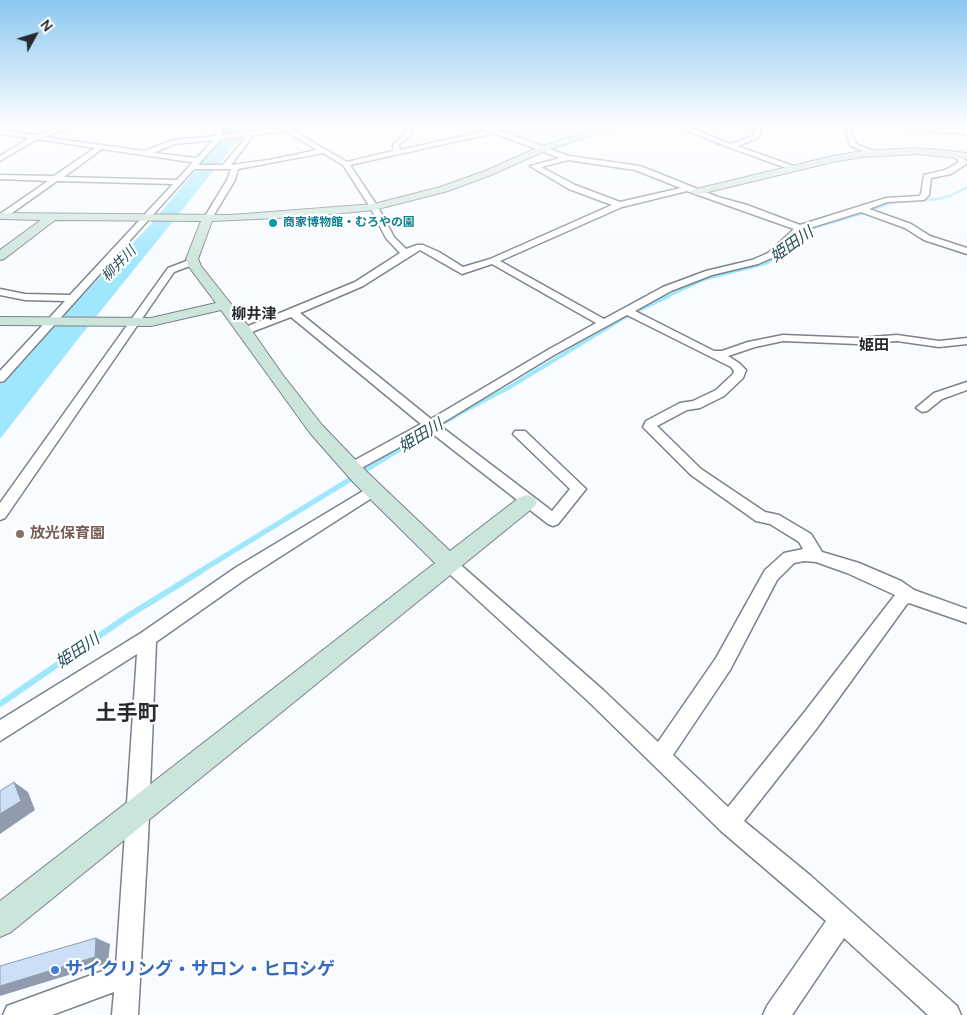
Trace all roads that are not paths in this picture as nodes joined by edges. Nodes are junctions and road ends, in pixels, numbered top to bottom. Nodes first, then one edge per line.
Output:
1 (63, 173) edge
2 (188, 173) edge
3 (234, 173) edge
4 (352, 173) edge
5 (487, 173) edge
6 (547, 173) edge
7 (650, 173) edge
8 (771, 173) edge
9 (943, 173) edge
10 (0, 177) edge
11 (55, 179) junction
12 (180, 182) junction
13 (692, 191) junction
14 (619, 206) junction
15 (374, 207) junction
16 (861, 209) junction
17 (1, 216) edge
18 (53, 216) junction
19 (151, 217) junction
20 (208, 218) junction
21 (800, 228) junction
22 (967, 251) edge
23 (406, 254) junction
24 (0, 256) edge
25 (493, 261) junction
26 (192, 262) junction
27 (0, 292) edge
28 (72, 298) junction
29 (223, 304) junction
30 (628, 311) junction
31 (293, 313) junction
32 (0, 321) edge
33 (57, 321) junction
34 (134, 322) junction
35 (605, 324) junction
36 (245, 330) junction
37 (967, 341) edge
38 (718, 355) junction
39 (0, 378) edge
40 (967, 386) edge
41 (922, 408) dead end
42 (430, 426) junction
43 (520, 434) dead end
44 (360, 477) junction
45 (527, 502) junction
46 (0, 514) edge
47 (816, 556) junction
48 (449, 564) junction
49 (908, 595) junction
50 (967, 616) edge
51 (147, 638) junction
52 (0, 731) edge
53 (660, 757) junction
54 (139, 812) junction
55 (729, 823) junction
56 (841, 920) junction
57 (0, 921) edge
58 (128, 974) junction
59 (16, 1015) edge
60 (125, 1015) edge
61 (776, 1015) edge
62 (948, 1015) edge

1 - 11 street
2 - 12 street
3 - 20 street
4 - 15 street
5 - 15 street
6 - 14 street
7 - 13 street
8 - 13 street
9 - 16 street
10 - 11 street
11 - 12 street
11 - 17 street
12 - 19 street
13 - 14 street
13 - 21 street
14 - 25 street
15 - 20 street
15 - 23 street
16 - 21 street
16 - 22 street
17 - 18 street
18 - 19 street
18 - 24 street
19 - 20 street
19 - 28 street
20 - 26 street
21 - 30 street
23 - 25 street
23 - 31 street
25 - 35 street
26 - 29 street
26 - 34 street
27 - 28 street
28 - 33 street
29 - 34 street
29 - 36 street
30 - 35 street
30 - 38 street
31 - 36 street
31 - 42 street
32 - 33 street
33 - 34 street
33 - 39 street
34 - 46 street
35 - 42 street
36 - 44 street
37 - 38 street
38 - 47 street
40 - 41 street
42 - 44 street
42 - 45 street
43 - 45 street
44 - 48 street
44 - 51 street
45 - 48 street
47 - 49 street
47 - 53 street
48 - 53 street
48 - 54 street
49 - 50 street
49 - 55 street
51 - 52 street
51 - 54 street
53 - 55 street
54 - 57 street
54 - 58 street
55 - 56 street
56 - 61 street
56 - 62 street
58 - 59 street
58 - 60 street

